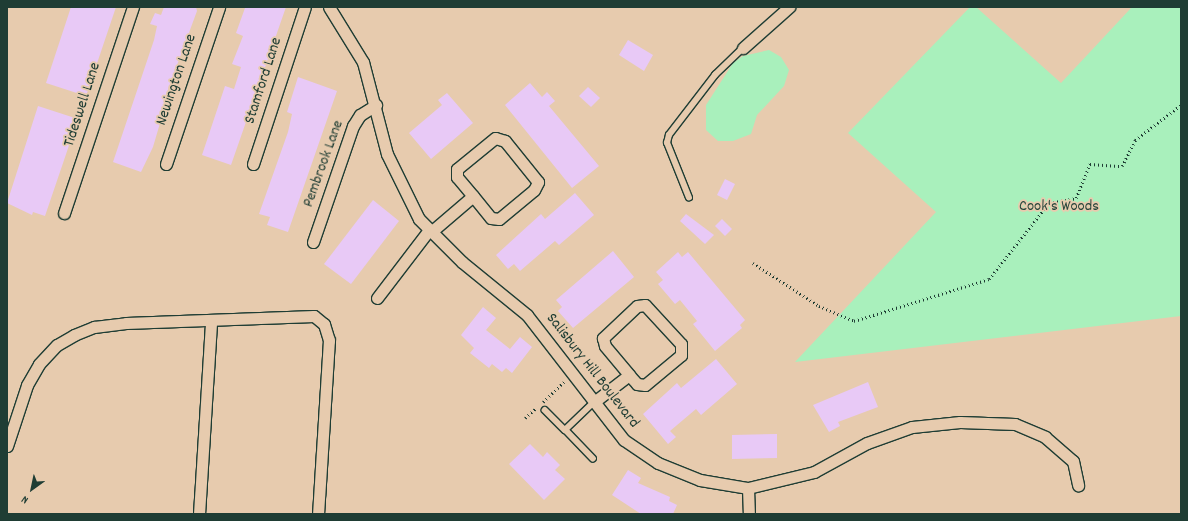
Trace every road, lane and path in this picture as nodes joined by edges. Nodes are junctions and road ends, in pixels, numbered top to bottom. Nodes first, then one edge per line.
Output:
1 (133, 7) edge
2 (219, 7) edge
3 (305, 7) edge
4 (329, 7) edge
5 (789, 7) edge
6 (743, 48) joint
7 (376, 105) junction
8 (1181, 105) edge
9 (166, 164) dead end
10 (253, 164) dead end
11 (472, 196) junction
12 (689, 198) dead end
13 (64, 213) dead end
14 (430, 231) junction
15 (313, 242) dead end
16 (753, 263) dead end
17 (377, 298) dead end
18 (211, 322) junction
19 (629, 375) junction
20 (568, 380) dead end
21 (553, 392) dead end
22 (594, 402) junction
23 (546, 410) dead end
24 (565, 430) junction
25 (7, 446) edge
26 (593, 459) dead end
27 (1078, 486) dead end
28 (748, 488) junction
29 (199, 514) edge
30 (318, 514) edge
31 (750, 514) edge

1 - 13 street, Tideswell Lane
2 - 9 street, Newington Lane
3 - 10 street, Stamford Lane
4 - 7 street, Salisbury Hill Boulevard
5 - 6 street
6 - 12 lane
7 - 14 street, Salisbury Hill Boulevard
7 - 15 street, Pembrook Lane
8 - 16 path
11 - 11 street
11 - 14 street
14 - 17 street
14 - 22 street, Salisbury Hill Boulevard
18 - 25 street
18 - 29 street
18 - 30 street
19 - 19 street
19 - 22 street
20 - 21 path
22 - 24 lane
22 - 28 street, Salisbury Hill Boulevard
23 - 24 lane
24 - 26 lane
27 - 28 street, Salisbury Hill Boulevard
28 - 31 street

